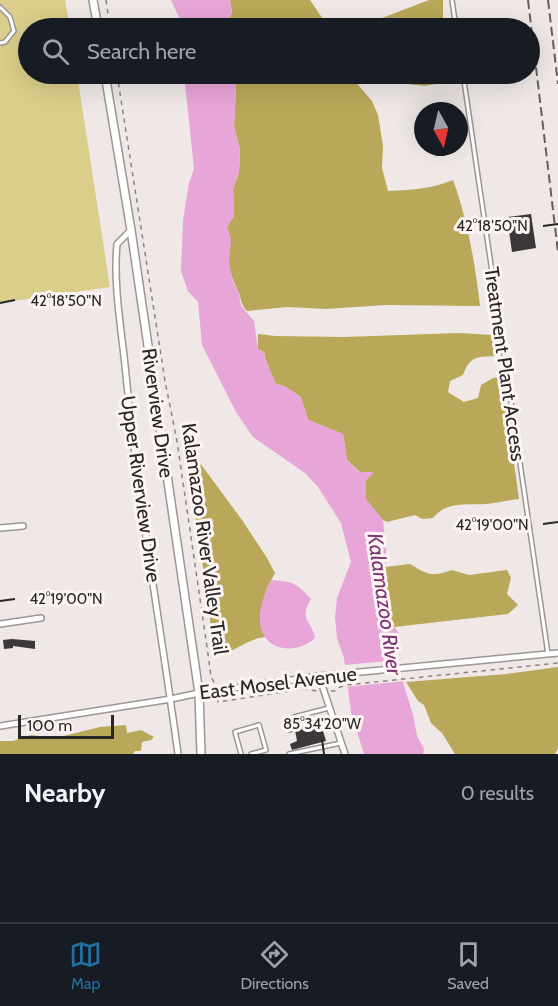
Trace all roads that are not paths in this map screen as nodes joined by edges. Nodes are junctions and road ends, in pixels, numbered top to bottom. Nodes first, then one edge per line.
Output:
1 (93, 0) edge
2 (452, 0) edge
3 (0, 7) edge
4 (96, 18) edge
5 (455, 18) edge
6 (0, 43) edge
7 (107, 84) edge
8 (464, 84) edge
9 (131, 230) junction
10 (23, 526) dead end
11 (0, 528) edge
12 (42, 618) dead end
13 (0, 624) edge
14 (558, 653) edge
15 (548, 654) junction
16 (319, 676) junction
17 (199, 693) junction
18 (171, 699) junction
19 (329, 708) junction
20 (0, 726) edge
21 (290, 730) dead end
22 (341, 743) junction
23 (178, 754) edge
24 (201, 754) edge
25 (241, 754) edge
26 (251, 754) edge
27 (289, 754) edge
28 (345, 754) edge

1 - 4 street
2 - 5 lane
3 - 6 lane
7 - 9 street, Riverview Drive
8 - 15 lane, Treatment Plant Access
9 - 17 street, Riverview Drive
9 - 18 street, Upper Riverview Drive
10 - 11 street
12 - 13 street
14 - 15 street, East Mosel Avenue
15 - 16 street, East Mosel Avenue
16 - 17 street, East Mosel Avenue
16 - 19 street
17 - 18 street, East Mosel Avenue
17 - 24 street, Riverview Drive
18 - 20 street, East Mosel Avenue
18 - 23 street, Upper Riverview Drive
19 - 21 lane
19 - 22 street
22 - 27 lane
22 - 28 street
25 - 26 lane

